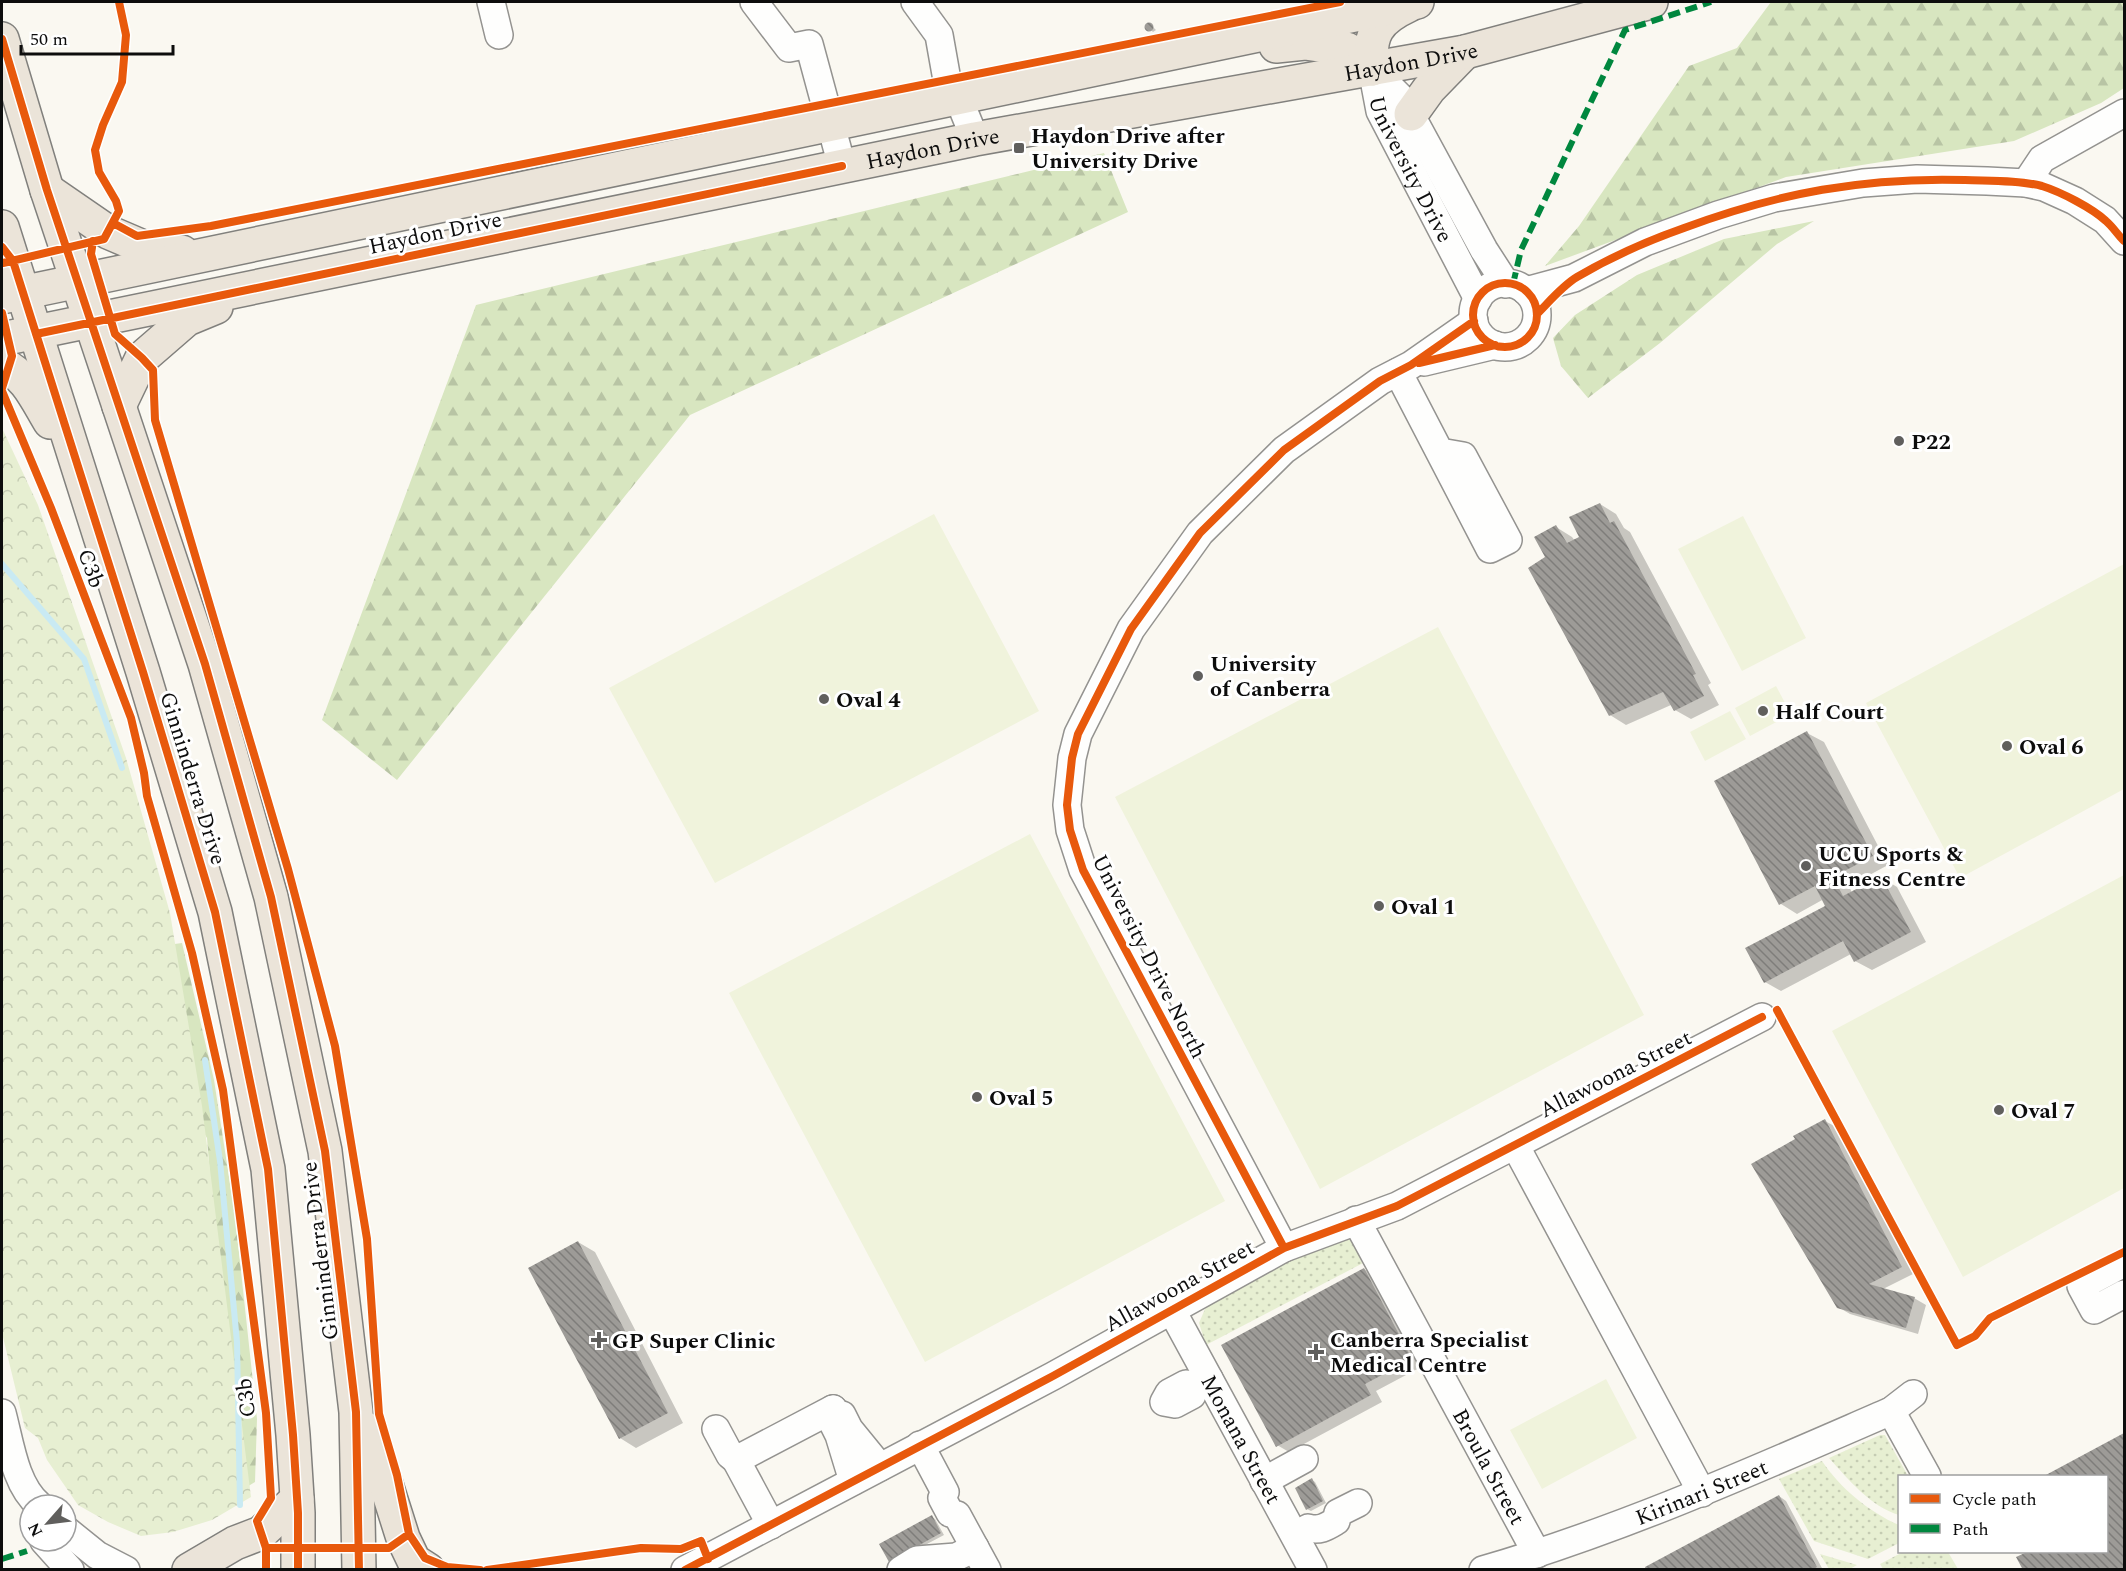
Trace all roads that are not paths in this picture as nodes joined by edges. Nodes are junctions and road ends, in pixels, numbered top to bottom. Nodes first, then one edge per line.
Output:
1 (491, 2) edge
2 (754, 2) edge
3 (915, 2) edge
4 (1417, 2) edge
5 (1651, 2) edge
6 (499, 35) dead end
7 (2, 39) edge
8 (1173, 52) junction
9 (1465, 52) junction
10 (1372, 69) junction
11 (957, 97) junction
12 (2124, 113) edge
13 (1411, 114) junction
14 (831, 123) junction
15 (975, 139) junction
16 (842, 166) junction
17 (2026, 183) junction
18 (47, 190) junction
19 (2, 227) edge
20 (2124, 241) edge
21 (203, 255) junction
22 (78, 281) junction
23 (267, 285) junction
24 (12, 295) edge
25 (1523, 296) junction
26 (1476, 310) junction
27 (91, 322) junction
28 (36, 333) junction
29 (2, 339) edge
30 (1495, 345) junction
31 (2, 364) edge
32 (1404, 368) junction
33 (119, 406) junction
34 (1440, 452) dead end
35 (79, 474) junction
36 (1762, 1017) dead end
37 (1515, 1145) junction
38 (1356, 1220) junction
39 (1284, 1248) junction
40 (2124, 1263) edge
41 (2124, 1294) edge
42 (1171, 1310) junction
43 (1913, 1394) dead end
44 (833, 1409) junction
45 (1891, 1411) junction
46 (356, 1412) junction
47 (2, 1413) edge
48 (716, 1429) dead end
49 (920, 1446) junction
50 (1304, 1459) dead end
51 (736, 1460) junction
52 (880, 1467) junction
53 (1926, 1475) edge
54 (1264, 1480) junction
55 (853, 1481) junction
56 (29, 1493) edge
57 (1702, 1493) junction
58 (297, 1499) junction
59 (1348, 1508) dead end
60 (771, 1525) junction
61 (1302, 1532) junction
62 (78, 1542) edge
63 (55, 1553) edge
64 (1537, 1554) junction
65 (981, 1559) edge
66 (70, 1569) edge
67 (126, 1569) edge
68 (189, 1569) edge
69 (298, 1569) edge
70 (359, 1569) edge
71 (428, 1569) edge
72 (685, 1569) edge
73 (901, 1569) edge
74 (1313, 1569) edge
75 (1483, 1569) edge

1 - 6 street
2 - 14 street
3 - 11 street
4 - 8 main road, Haydon Drive
4 - 10 main road
5 - 9 main road, Haydon Drive
7 - 18 main road, Ginninderra Drive
8 - 10 main road
8 - 11 main road, Haydon Drive
9 - 10 main road, Haydon Drive
9 - 13 main road
10 - 13 street, University Drive
10 - 15 main road, Haydon Drive
10 - 26 street, University Drive
11 - 14 main road, Haydon Drive
11 - 15 street
12 - 17 street
13 - 25 street, University Drive
14 - 16 street
14 - 21 main road, Haydon Drive
15 - 16 main road, Haydon Drive
16 - 23 main road, Haydon Drive
17 - 20 street
17 - 25 street
18 - 21 main road
18 - 22 main road, Ginninderra Drive
19 - 24 main road, Ginninderra Drive
21 - 22 main road, Haydon Drive
22 - 24 main road, Haydon Drive
22 - 27 main road, Ginninderra Drive
23 - 27 main road, Haydon Drive
23 - 33 main road
24 - 28 main road, Ginninderra Drive
25 - 26 street
25 - 30 street
26 - 30 street
26 - 32 street, University Drive North
27 - 28 main road, Haydon Drive
27 - 33 main road, Ginninderra Drive
28 - 29 main road, Haydon Drive
28 - 35 main road, Ginninderra Drive
30 - 32 street, University Drive North
31 - 35 main road
32 - 34 street
32 - 39 street, University Drive North
33 - 46 main road, Ginninderra Drive
35 - 58 main road, Ginninderra Drive
36 - 37 street, Allawoona Street
37 - 38 street, Allawoona Street
37 - 57 street
38 - 39 street, Allawoona Street
38 - 64 street, Broula Street
39 - 42 street, Allawoona Street
40 - 41 street
42 - 49 street, Allawoona Street
42 - 54 street, Monana Street
43 - 45 street, Kirinari Street
44 - 51 street
44 - 52 street
44 - 55 street
45 - 53 street
45 - 57 street, Kirinari Street
46 - 70 main road, Ginninderra Drive
46 - 71 main road
47 - 56 street
48 - 51 street
49 - 52 street, Allawoona Street
49 - 65 street
50 - 54 street
51 - 60 street
52 - 55 street, Allawoona Street
54 - 61 street, Monana Street
55 - 60 street, Allawoona Street
57 - 64 street, Kirinari Street
58 - 68 main road
58 - 69 main road, Ginninderra Drive
59 - 61 street
60 - 72 street, Allawoona Street
61 - 74 street, Monana Street
62 - 67 street
63 - 66 street
64 - 75 street, Kirinari Street
65 - 73 street

